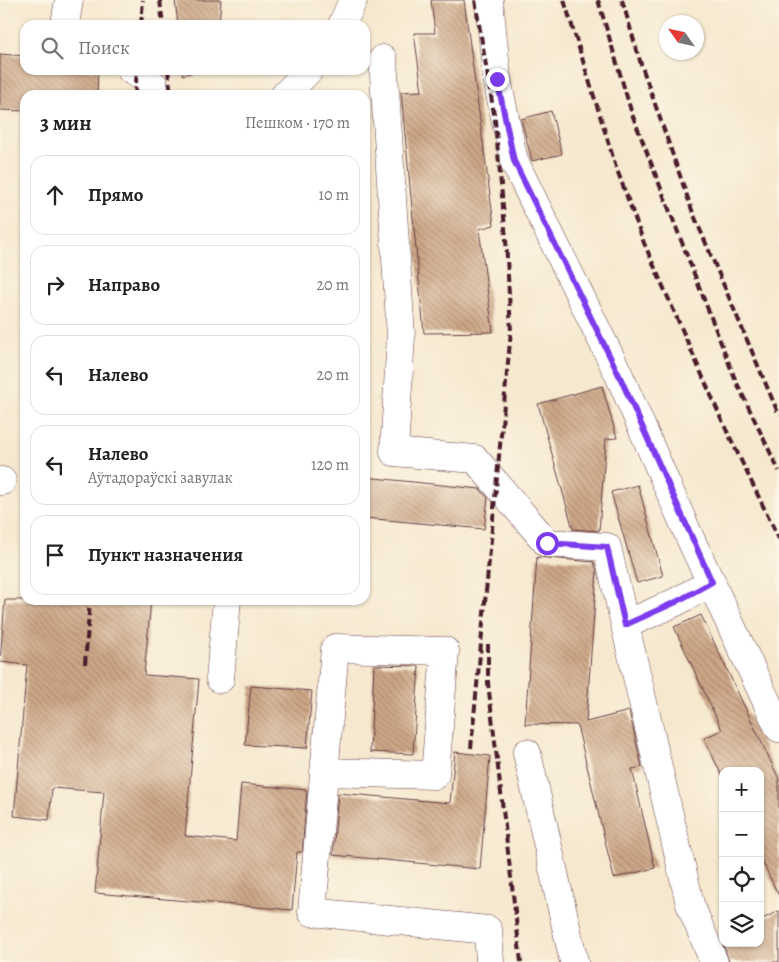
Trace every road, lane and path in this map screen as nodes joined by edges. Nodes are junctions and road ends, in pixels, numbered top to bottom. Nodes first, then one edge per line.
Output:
1 (69, 0) edge
2 (353, 0) edge
3 (489, 0) edge
4 (66, 20) edge
5 (344, 20) edge
6 (383, 60) dead end
7 (139, 75) edge
8 (304, 75) edge
9 (154, 90) edge
10 (290, 90) edge
11 (712, 582) junction
12 (227, 605) edge
13 (625, 625) junction
14 (220, 679) dead end
15 (779, 728) edge
16 (527, 753) dead end
17 (324, 772) junction
18 (490, 962) edge
19 (574, 962) edge
20 (714, 962) edge

1 - 4 lane
2 - 5 lane
3 - 11 lane
6 - 13 lane
7 - 9 lane
8 - 10 lane
11 - 13 lane
11 - 15 lane
12 - 14 lane
13 - 20 lane
16 - 19 lane
17 - 17 lane
17 - 18 lane

